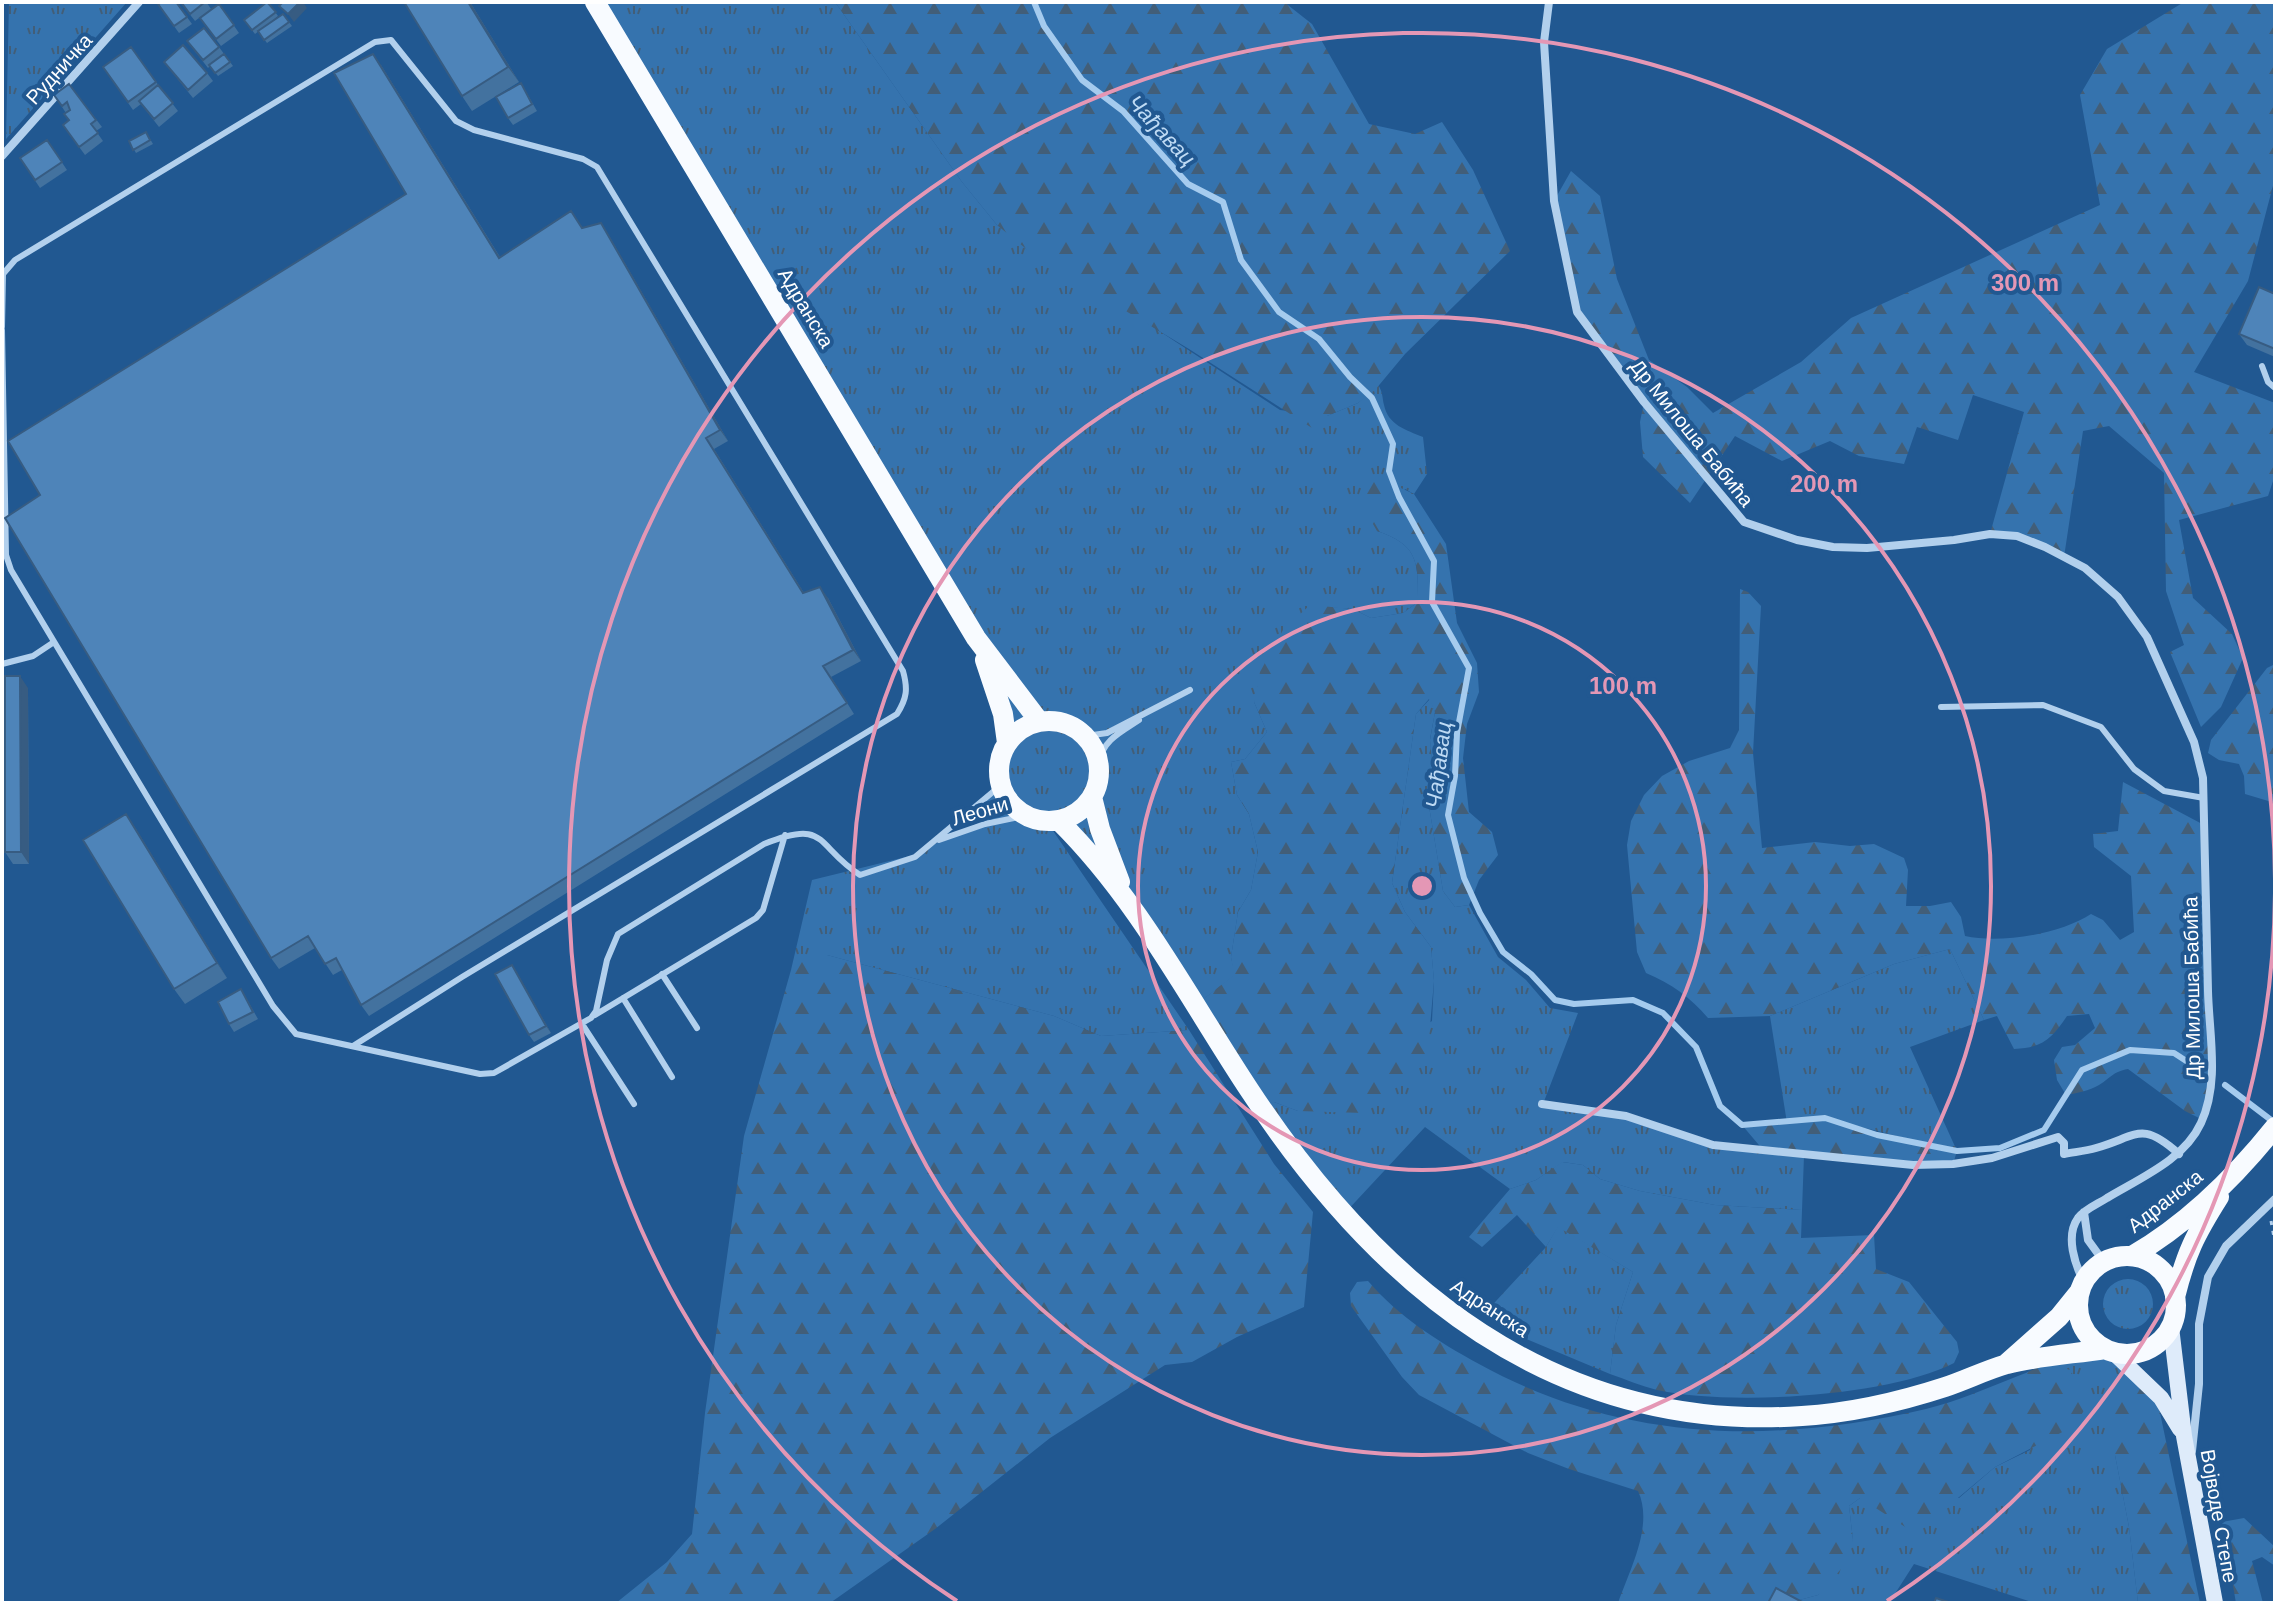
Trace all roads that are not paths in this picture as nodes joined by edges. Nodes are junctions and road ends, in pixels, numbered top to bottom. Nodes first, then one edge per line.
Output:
1 (139, 2) edge
2 (595, 2) edge
3 (1549, 2) edge
4 (2, 156) edge
5 (2, 328) edge
6 (2262, 366) dead end
7 (2275, 388) edge
8 (976, 638) junction
9 (54, 642) junction
10 (2, 664) edge
11 (1190, 690) dead end
12 (1159, 707) junction
13 (1941, 707) dead end
14 (1039, 721) junction
15 (1079, 730) junction
16 (1007, 743) junction
17 (1099, 762) junction
18 (1000, 786) junction
19 (1092, 797) junction
20 (2204, 798) junction
21 (1024, 816) junction
22 (1059, 821) junction
23 (785, 835) junction
24 (935, 841) junction
25 (1129, 904) junction
26 (662, 974) junction
27 (623, 998) junction
28 (591, 1018) junction
29 (582, 1024) junction
30 (697, 1028) dead end
31 (353, 1046) junction
32 (672, 1077) dead end
33 (634, 1104) dead end
34 (1542, 1104) dead end
35 (2271, 1132) edge
36 (2179, 1154) junction
37 (2227, 1183) junction
38 (2271, 1203) edge
39 (2084, 1212) junction
40 (2132, 1256) junction
41 (2104, 1262) junction
42 (2082, 1287) junction
43 (2175, 1297) junction
44 (2171, 1327) junction
45 (2109, 1351) junction
46 (2006, 1365) junction
47 (2184, 1436) junction
48 (2189, 1464) junction
49 (2215, 1603) edge

1 - 4 street, Рудничка
2 - 8 main road, Адранска
3 - 20 street, Др Милоша Бабића
5 - 9 lane
5 - 31 lane
6 - 7 lane
8 - 14 main road, Адранска
8 - 16 main road, Адранска
9 - 10 lane
9 - 31 lane
11 - 12 lane
12 - 15 lane
12 - 17 lane
13 - 20 lane
14 - 15 main road
14 - 16 main road
15 - 17 main road
16 - 18 main road
17 - 19 main road
18 - 21 main road
18 - 24 lane, Леони
19 - 22 main road
19 - 25 main road, Адранска
20 - 36 street, Др Милоша Бабића
21 - 22 main road
21 - 24 lane, Леони
22 - 25 main road, Адранска
23 - 24 lane
23 - 26 lane
23 - 28 lane
25 - 46 main road, Адранска
26 - 27 lane
26 - 30 lane
27 - 28 lane
27 - 32 lane
28 - 29 lane
29 - 31 lane
29 - 33 lane
34 - 36 street
35 - 37 main road, Адранска
36 - 39 street, Др Милоша Бабића
37 - 40 main road, Адранска
37 - 43 main road, Адранска
38 - 48 street
39 - 41 street
39 - 42 street
40 - 41 main road
40 - 43 main road
41 - 42 main road
42 - 45 main road
42 - 46 main road, Адранска
43 - 44 main road
44 - 45 main road
44 - 47 street, Војводе Степе
45 - 46 main road, Адранска
45 - 47 street, Војводе Степе
47 - 48 street, Војводе Степе
48 - 49 street, Војводе Степе

